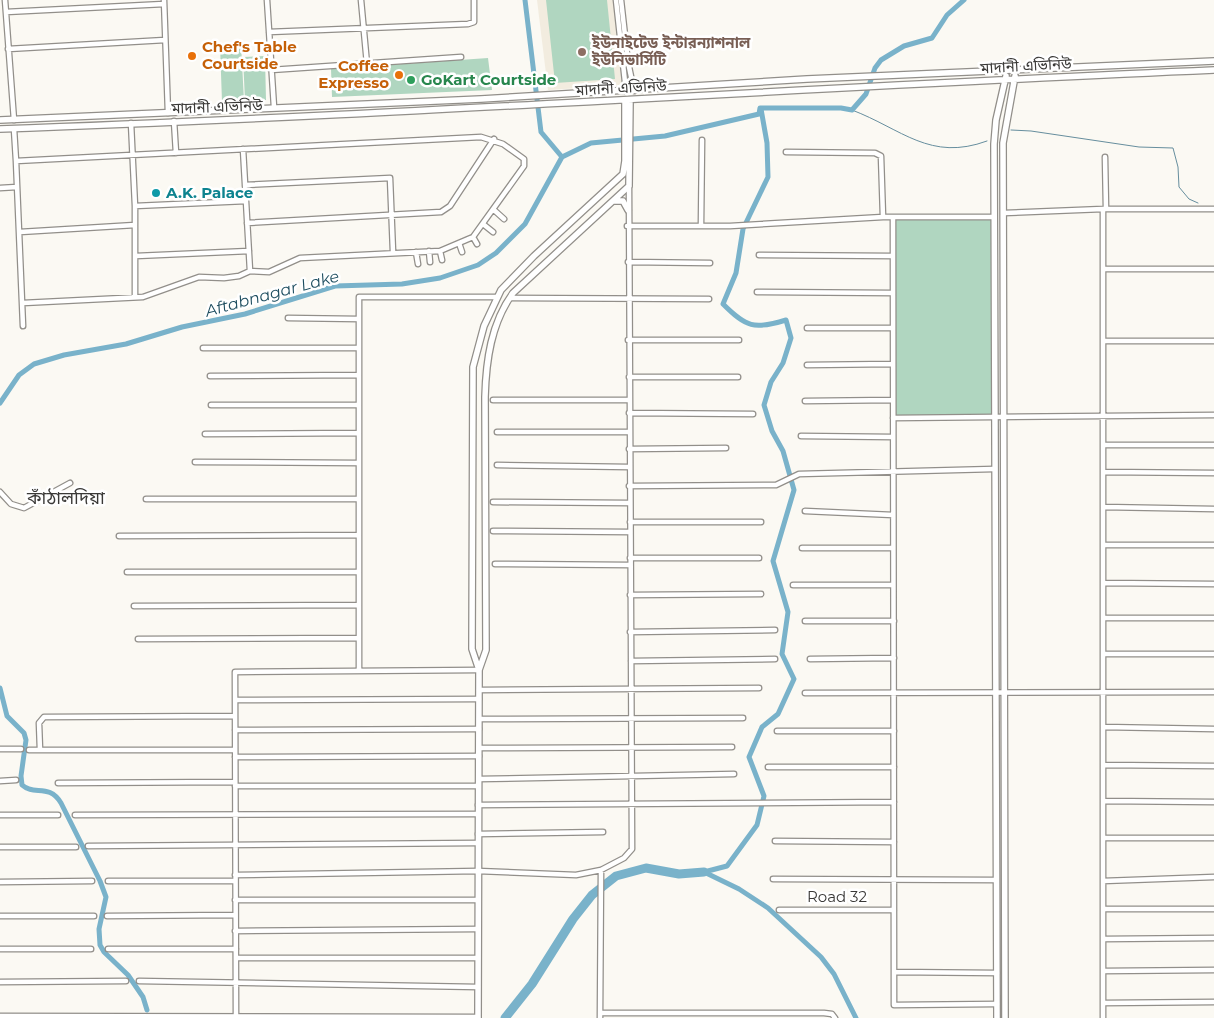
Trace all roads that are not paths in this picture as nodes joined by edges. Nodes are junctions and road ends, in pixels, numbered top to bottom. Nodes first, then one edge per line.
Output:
1 (6, 0) edge
2 (267, 0) edge
3 (361, 0) edge
4 (474, 0) edge
5 (616, 0) edge
6 (622, 0) edge
7 (164, 2) edge
8 (6, 12) junction
9 (622, 24) junction
10 (363, 26) junction
11 (269, 32) junction
12 (165, 40) junction
13 (8, 49) junction
14 (461, 57) dead end
15 (1214, 61) edge
16 (367, 64) junction
17 (1140, 65) junction
18 (271, 70) junction
19 (1214, 70) edge
20 (1008, 72) junction
21 (1017, 72) junction
22 (1140, 73) junction
23 (869, 77) junction
24 (1005, 80) junction
25 (1014, 80) junction
26 (870, 86) junction
27 (626, 91) junction
28 (634, 91) junction
29 (628, 100) junction
30 (274, 107) junction
31 (218, 111) junction
32 (168, 113) junction
33 (275, 117) junction
34 (219, 119) junction
35 (0, 120) edge
36 (14, 120) junction
37 (174, 121) junction
38 (130, 123) junction
39 (0, 129) edge
40 (14, 129) junction
41 (494, 139) junction
42 (702, 140) dead end
43 (243, 149) junction
44 (786, 152) dead end
45 (176, 153) junction
46 (133, 154) junction
47 (1105, 157) dead end
48 (16, 161) junction
49 (628, 161) junction
50 (245, 185) junction
51 (629, 186) junction
52 (17, 187) junction
53 (0, 188) edge
54 (246, 202) junction
55 (610, 202) junction
56 (135, 206) junction
57 (1105, 208) junction
58 (1214, 209) edge
59 (494, 210) junction
60 (628, 210) junction
61 (1004, 213) junction
62 (390, 216) junction
63 (883, 217) junction
64 (993, 217) junction
65 (893, 218) junction
66 (504, 219) dead end
67 (247, 223) junction
68 (483, 224) junction
69 (135, 225) junction
70 (701, 225) junction
71 (628, 226) junction
72 (20, 232) junction
73 (493, 232) dead end
74 (473, 237) junction
75 (459, 243) junction
76 (477, 244) dead end
77 (249, 251) junction
78 (429, 251) junction
79 (440, 251) junction
80 (393, 252) junction
81 (416, 252) junction
82 (462, 252) dead end
83 (758, 255) dead end
84 (136, 256) junction
85 (893, 256) junction
86 (442, 260) dead end
87 (430, 262) dead end
88 (628, 262) junction
89 (710, 263) dead end
90 (418, 264) dead end
91 (1103, 269) junction
92 (1214, 269) edge
93 (250, 271) junction
94 (757, 292) dead end
95 (893, 293) junction
96 (135, 297) junction
97 (496, 297) junction
98 (510, 298) junction
99 (628, 299) junction
100 (709, 299) dead end
101 (23, 303) junction
102 (288, 318) dead end
103 (359, 319) junction
104 (24, 326) dead end
105 (807, 328) dead end
106 (893, 328) junction
107 (628, 340) junction
108 (739, 340) dead end
109 (1214, 341) edge
110 (1103, 342) junction
111 (203, 348) dead end
112 (359, 348) junction
113 (893, 364) junction
114 (807, 365) dead end
115 (359, 375) junction
116 (210, 376) dead end
117 (628, 377) junction
118 (738, 378) dead end
119 (493, 400) dead end
120 (629, 400) junction
121 (893, 400) junction
122 (805, 401) dead end
123 (211, 405) dead end
124 (359, 405) junction
125 (629, 413) junction
126 (753, 414) dead end
127 (1214, 415) edge
128 (1103, 416) junction
129 (994, 417) junction
130 (893, 418) junction
131 (1004, 418) junction
132 (497, 432) dead end
133 (629, 432) junction
134 (359, 433) junction
135 (205, 434) dead end
136 (801, 436) dead end
137 (893, 437) junction
138 (1103, 445) junction
139 (1214, 445) edge
140 (726, 448) dead end
141 (629, 449) junction
142 (195, 462) dead end
143 (359, 463) junction
144 (497, 465) dead end
145 (629, 468) junction
146 (994, 469) junction
147 (893, 471) junction
148 (1103, 472) junction
149 (1214, 473) edge
150 (70, 483) dead end
151 (629, 486) junction
152 (0, 492) edge
153 (146, 499) dead end
154 (359, 499) junction
155 (493, 502) dead end
156 (630, 503) junction
157 (1103, 507) junction
158 (1214, 508) edge
159 (805, 512) dead end
160 (893, 515) junction
161 (630, 522) junction
162 (761, 522) dead end
163 (494, 531) dead end
164 (630, 532) junction
165 (359, 535) junction
166 (119, 536) dead end
167 (1103, 545) junction
168 (1214, 545) edge
169 (802, 548) dead end
170 (893, 548) junction
171 (630, 558) junction
172 (759, 558) dead end
173 (496, 564) dead end
174 (630, 565) junction
175 (127, 572) dead end
176 (359, 572) junction
177 (1103, 582) junction
178 (894, 584) junction
179 (1214, 584) edge
180 (793, 585) dead end
181 (762, 594) dead end
182 (630, 595) junction
183 (359, 605) junction
184 (134, 606) dead end
185 (1103, 618) junction
186 (1214, 618) edge
187 (805, 621) dead end
188 (894, 621) junction
189 (775, 630) dead end
190 (630, 632) junction
191 (138, 638) dead end
192 (359, 638) junction
193 (1103, 654) junction
194 (1214, 654) edge
195 (894, 658) junction
196 (774, 659) dead end
197 (810, 659) dead end
198 (630, 661) junction
199 (359, 670) junction
200 (479, 670) junction
201 (759, 688) dead end
202 (479, 690) junction
203 (631, 690) junction
204 (1004, 691) junction
205 (1103, 691) junction
206 (805, 692) dead end
207 (996, 692) junction
208 (1214, 692) edge
209 (894, 693) junction
210 (479, 699) junction
211 (235, 700) junction
212 (235, 716) junction
213 (631, 718) junction
214 (744, 718) dead end
215 (479, 719) junction
216 (1103, 727) junction
217 (479, 729) junction
218 (1214, 729) edge
219 (235, 730) junction
220 (777, 731) dead end
221 (894, 731) junction
222 (631, 746) junction
223 (732, 747) dead end
224 (479, 748) junction
225 (0, 749) edge
226 (20, 750) dead end
227 (29, 750) dead end
228 (40, 750) junction
229 (235, 750) junction
230 (479, 756) junction
231 (235, 758) junction
232 (1103, 765) junction
233 (1214, 766) edge
234 (894, 767) junction
235 (768, 768) dead end
236 (734, 774) dead end
237 (631, 775) junction
238 (478, 779) junction
239 (0, 780) edge
240 (16, 780) dead end
241 (58, 783) dead end
242 (235, 784) junction
243 (478, 786) junction
244 (1103, 801) junction
245 (894, 802) junction
246 (1214, 802) edge
247 (632, 805) junction
248 (478, 806) junction
249 (478, 814) junction
250 (0, 815) edge
251 (58, 815) dead end
252 (75, 815) dead end
253 (235, 815) junction
254 (603, 832) dead end
255 (478, 834) junction
256 (1103, 838) junction
257 (1214, 838) edge
258 (775, 841) dead end
259 (894, 842) junction
260 (478, 843) junction
261 (235, 845) junction
262 (88, 846) dead end
263 (0, 847) edge
264 (76, 847) dead end
265 (602, 870) junction
266 (478, 871) junction
267 (235, 875) junction
268 (1214, 877) edge
269 (773, 879) dead end
270 (894, 880) junction
271 (996, 880) junction
272 (92, 881) dead end
273 (108, 881) dead end
274 (235, 881) junction
275 (1103, 881) junction
276 (0, 882) edge
277 (235, 900) junction
278 (478, 900) junction
279 (1103, 909) junction
280 (1214, 909) edge
281 (779, 910) dead end
282 (894, 910) junction
283 (235, 915) junction
284 (0, 916) edge
285 (94, 916) dead end
286 (107, 916) dead end
287 (478, 929) junction
288 (236, 931) junction
289 (1214, 938) edge
290 (1103, 939) junction
291 (0, 949) edge
292 (91, 949) dead end
293 (108, 949) dead end
294 (236, 949) junction
295 (236, 958) junction
296 (478, 958) junction
297 (1214, 970) edge
298 (1103, 971) junction
299 (894, 972) junction
300 (997, 973) junction
301 (126, 981) dead end
302 (139, 981) dead end
303 (0, 982) edge
304 (236, 985) junction
305 (478, 987) junction
306 (1214, 1002) edge
307 (1103, 1003) junction
308 (997, 1004) junction
309 (600, 1015) edge
310 (0, 1016) edge
311 (236, 1017) edge
312 (478, 1017) edge
313 (835, 1018) edge
314 (997, 1018) edge
315 (1005, 1018) edge
316 (1103, 1018) edge

1 - 8 street
2 - 11 street
3 - 10 street
4 - 10 street
5 - 9 street
6 - 9 street
7 - 8 street
7 - 12 street
8 - 13 street
9 - 27 street
9 - 28 street
10 - 11 street
10 - 16 street
11 - 18 street
12 - 13 street
12 - 32 street
13 - 36 street
14 - 16 street
15 - 17 street, মাদানী এভিনিউ
16 - 18 street
17 - 21 street, মাদানী এভিনিউ
17 - 22 street
18 - 30 street
19 - 22 street, মাদানী এভিনিউ
20 - 21 street, মাদানী এভিনিউ
20 - 23 street, মাদানী এভিনিউ
20 - 24 street
21 - 25 street
22 - 25 street, মাদানী এভিনিউ
23 - 26 street
23 - 28 street, মাদানী এভিনিউ
24 - 25 street, মাদানী এভিনিউ
24 - 26 street, মাদানী এভিনিউ
24 - 64 street
25 - 61 street
26 - 29 street, মাদানী এভিনিউ
27 - 28 street, মাদানী এভিনিউ
27 - 30 street, মাদানী এভিনিউ
29 - 33 street, মাদানী এভিনিউ
29 - 49 street
30 - 31 street, মাদানী এভিনিউ
30 - 33 street
31 - 32 street, মাদানী এভিনিউ
31 - 34 street
32 - 36 street, মাদানী এভিনিউ
33 - 34 street, মাদানী এভিনিউ
34 - 37 street, মাদানী এভিনিউ
35 - 36 street, মাদানী এভিনিউ
37 - 38 street, মাদানী এভিনিউ
37 - 45 street
38 - 40 street, মাদানী এভিনিউ
38 - 46 street
39 - 40 street, মাদানী এভিনিউ
40 - 48 street
41 - 43 street
41 - 59 street
41 - 62 street
42 - 70 street
43 - 45 street
43 - 50 street
44 - 63 street
45 - 46 street
46 - 48 street
46 - 56 street
47 - 57 street
48 - 52 street
49 - 51 street
49 - 97 street
50 - 54 street
50 - 62 street
51 - 55 street
51 - 60 street
52 - 53 street
52 - 72 street
54 - 56 street
54 - 67 street
55 - 60 street
55 - 98 street
56 - 69 street
57 - 58 street
57 - 61 street
57 - 91 street
59 - 66 street
59 - 68 street
60 - 71 street
61 - 64 street
61 - 131 street
62 - 67 street
62 - 80 street
63 - 65 street
63 - 70 street
64 - 65 street
64 - 129 street
65 - 85 street
67 - 77 street
68 - 73 street
68 - 74 street
69 - 72 street
69 - 84 street
70 - 71 street
71 - 88 street
72 - 101 street
74 - 75 street
74 - 76 street
75 - 79 street
75 - 82 street
77 - 84 street
77 - 93 street
78 - 79 street
78 - 81 street
78 - 87 street
79 - 86 street
80 - 81 street
80 - 93 street
81 - 90 street
83 - 85 street
84 - 96 street
85 - 95 street
88 - 89 street
88 - 99 street
91 - 92 street
91 - 110 street
93 - 96 street
94 - 95 street
95 - 106 street
96 - 101 street
97 - 98 street
97 - 103 street
97 - 200 street
98 - 99 street
98 - 200 street
99 - 100 street
99 - 107 street
101 - 104 street
102 - 103 street
103 - 112 street
105 - 106 street
106 - 113 street
107 - 108 street
107 - 117 street
109 - 110 street
110 - 128 street
111 - 112 street
112 - 115 street
113 - 114 street
113 - 121 street
115 - 116 street
115 - 124 street
117 - 118 street
117 - 120 street
119 - 120 street
120 - 125 street
121 - 122 street
121 - 130 street
123 - 124 street
124 - 134 street
125 - 126 street
125 - 133 street
127 - 128 street
128 - 131 street
128 - 138 street
129 - 130 street
129 - 131 street
129 - 146 street
130 - 137 street
131 - 204 street
132 - 133 street
133 - 141 street
134 - 135 street
134 - 143 street
136 - 137 street
137 - 147 street
138 - 139 street
138 - 148 street
140 - 141 street
141 - 145 street
142 - 143 street
143 - 154 street
144 - 145 street
145 - 151 street
146 - 147 street
146 - 207 street
147 - 151 street
147 - 160 street
148 - 149 street
148 - 157 street
150 - 152 street
151 - 156 street
153 - 154 street
154 - 165 street
155 - 156 street
156 - 161 street
157 - 158 street
157 - 167 street
159 - 160 street
160 - 170 street
161 - 162 street
161 - 164 street
163 - 164 street
164 - 171 street
165 - 166 street
165 - 176 street
167 - 168 street
167 - 177 street
169 - 170 street
170 - 178 street
171 - 172 street
171 - 174 street
173 - 174 street
174 - 182 street
175 - 176 street
176 - 183 street
177 - 179 street
177 - 185 street
178 - 180 street
178 - 188 street
181 - 182 street
182 - 190 street
183 - 184 street
183 - 192 street
185 - 186 street
185 - 193 street
187 - 188 street
188 - 195 street
189 - 190 street
190 - 198 street
191 - 192 street
192 - 199 street
193 - 194 street
193 - 205 street
195 - 197 street
195 - 209 street
196 - 198 street
198 - 203 street
199 - 200 street
199 - 211 street
200 - 202 street
201 - 203 street
202 - 203 street
202 - 210 street
203 - 213 street
204 - 205 street
204 - 207 street
204 - 315 street
205 - 208 street
205 - 216 street
206 - 209 street
207 - 209 street
207 - 271 street
209 - 221 street
210 - 211 street
210 - 215 street
211 - 212 street
212 - 219 street
212 - 228 street
213 - 214 street
213 - 215 street
213 - 222 street
215 - 217 street
216 - 218 street
216 - 232 street
217 - 219 street
217 - 224 street
219 - 229 street
220 - 221 street
221 - 234 street
222 - 223 street
222 - 224 street
222 - 237 street
224 - 230 street
225 - 226 street
227 - 228 street
228 - 229 street
229 - 231 street
230 - 231 street
230 - 238 street
231 - 242 street
232 - 233 street
232 - 244 street
234 - 235 street
234 - 245 street
236 - 237 street
237 - 238 street
237 - 247 street
238 - 243 street
239 - 240 street
241 - 242 street
242 - 243 street
242 - 253 street
243 - 248 street
244 - 246 street
244 - 256 street
245 - 247 street
245 - 259 street
247 - 248 street
247 - 265 street
248 - 249 street
249 - 253 street
249 - 255 street
250 - 251 street
252 - 253 street
253 - 261 street
254 - 255 street
255 - 260 street
256 - 257 street
256 - 275 street
258 - 259 street
259 - 270 street
260 - 261 street
260 - 266 street
261 - 262 street
261 - 267 street
263 - 264 street
265 - 266 street
265 - 309 street
266 - 267 street
266 - 278 street
267 - 274 street
268 - 275 street
269 - 270 street
270 - 271 street
270 - 282 street
271 - 300 street
272 - 276 street
273 - 274 street
274 - 277 street
275 - 279 street
277 - 278 street
277 - 283 street
278 - 287 street
279 - 280 street
279 - 290 street
281 - 282 street, Road 32
282 - 299 street
283 - 286 street
283 - 288 street
284 - 285 street
287 - 288 street
287 - 296 street
288 - 294 street
289 - 290 street
290 - 298 street
291 - 292 street
293 - 294 street
294 - 295 street
295 - 296 street
295 - 304 street
296 - 305 street
297 - 298 street
298 - 307 street
299 - 300 street
299 - 308 street
300 - 308 street
301 - 303 street
302 - 304 street
304 - 305 street
304 - 311 street
305 - 312 street
306 - 307 street
307 - 316 street
308 - 314 street
309 - 313 street
310 - 311 street
311 - 312 street

